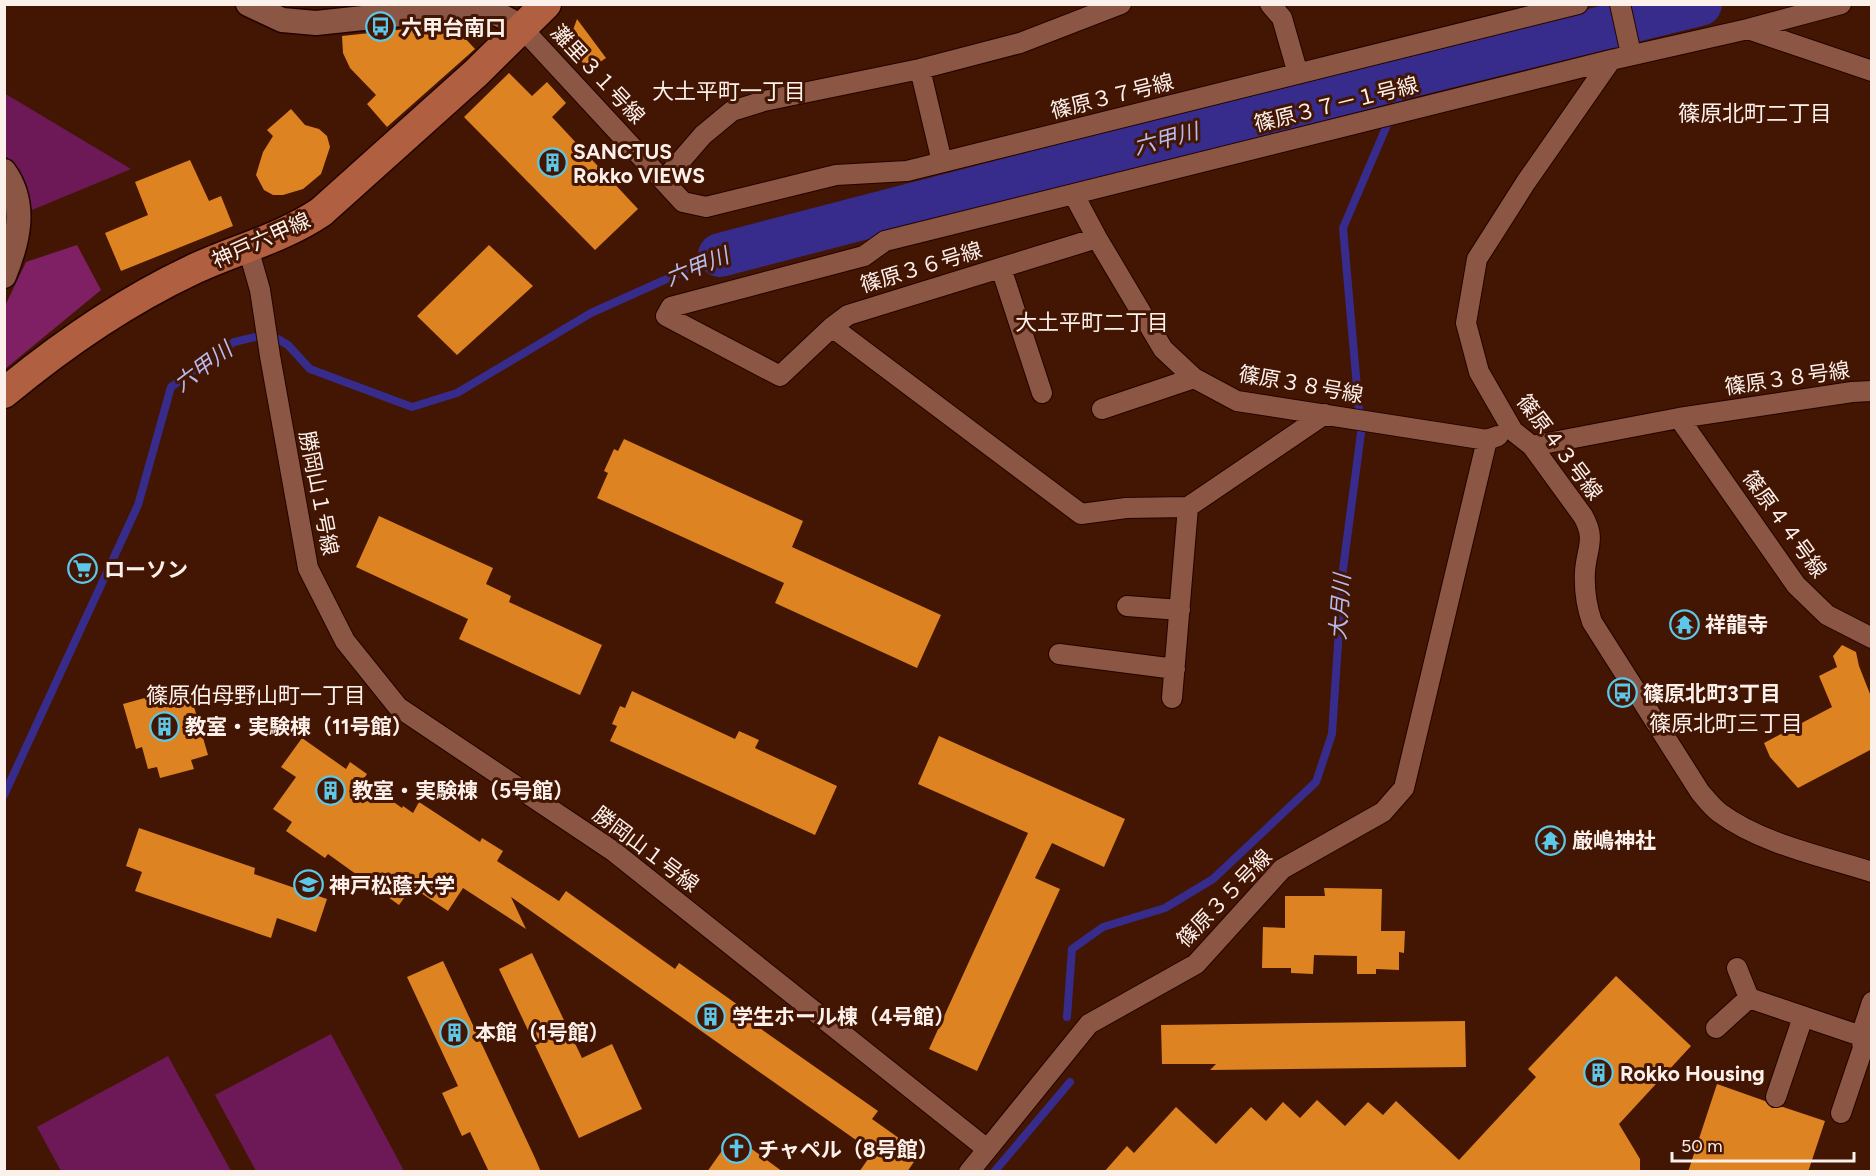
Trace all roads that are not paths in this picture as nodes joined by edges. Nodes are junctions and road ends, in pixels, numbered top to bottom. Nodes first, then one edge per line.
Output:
1 (248, 4) edge
2 (546, 4) edge
3 (1121, 4) edge
4 (1270, 4) edge
5 (1578, 4) edge
6 (1620, 4) edge
7 (1840, 4) edge
8 (521, 27) junction
9 (1748, 29) junction
10 (1631, 54) junction
11 (1611, 60) junction
12 (920, 69) junction
13 (1872, 71) edge
14 (1298, 74) junction
15 (942, 162) junction
16 (4, 171) edge
17 (664, 180) junction
18 (1074, 195) junction
19 (1097, 238) junction
20 (248, 248) junction
21 (1001, 268) junction
22 (4, 276) edge
23 (832, 327) junction
24 (780, 376) joint
25 (1194, 378) junction
26 (1872, 391) edge
27 (4, 393) edge
28 (1042, 393) dead end
29 (1102, 409) dead end
30 (1325, 414) junction
31 (1678, 418) junction
32 (1513, 431) junction
33 (1487, 440) junction
34 (1533, 446) junction
35 (1188, 507) junction
36 (1127, 606) dead end
37 (1180, 610) junction
38 (1872, 638) edge
39 (1059, 654) dead end
40 (1175, 669) junction
41 (1172, 698) dead end
42 (1872, 872) edge
43 (1737, 968) dead end
44 (1749, 998) junction
45 (1872, 1002) edge
46 (1803, 1017) junction
47 (1716, 1028) dead end
48 (1866, 1038) edge
49 (1776, 1097) dead end
50 (1841, 1113) dead end
51 (987, 1149) junction
52 (969, 1172) edge

1 - 8 street
2 - 8 main road, 神戸六甲線
3 - 12 street
4 - 14 street
5 - 14 street, 篠原３７号線
6 - 10 street
7 - 9 street
8 - 17 street, 灘里３１号線
8 - 20 main road, 神戸六甲線
9 - 10 street
9 - 13 street
10 - 11 street
11 - 18 street, 篠原３７－１号線
11 - 32 street, 篠原４３号線
12 - 15 street
12 - 17 street
14 - 15 street, 篠原３７号線
15 - 17 street, 篠原３７号線
16 - 22 street
18 - 19 street, 篠原３８号線
18 - 24 street, 篠原３７－１号線
19 - 21 street, 篠原３６号線
19 - 25 street, 篠原３８号線
20 - 27 main road, 神戸六甲線
20 - 51 street, 勝岡山１号線
21 - 23 street, 篠原３６号線
21 - 28 street
23 - 24 street, 篠原３６号線
23 - 35 street
25 - 29 street
25 - 30 street, 篠原３８号線
26 - 31 street, 篠原３８号線
30 - 33 street, 篠原３８号線
30 - 35 street
31 - 34 street, 篠原３８号線
31 - 38 street, 篠原４４号線
32 - 33 street, 篠原３８号線
32 - 34 street, 篠原４３号線
33 - 51 street, 篠原３５号線
34 - 42 street, 篠原４３号線
35 - 37 street
36 - 37 street
37 - 40 street
39 - 40 street
40 - 41 street
43 - 44 street
44 - 46 street
44 - 47 street
45 - 48 street
46 - 48 street
46 - 49 street
48 - 50 street
51 - 52 street, 篠原３５号線

